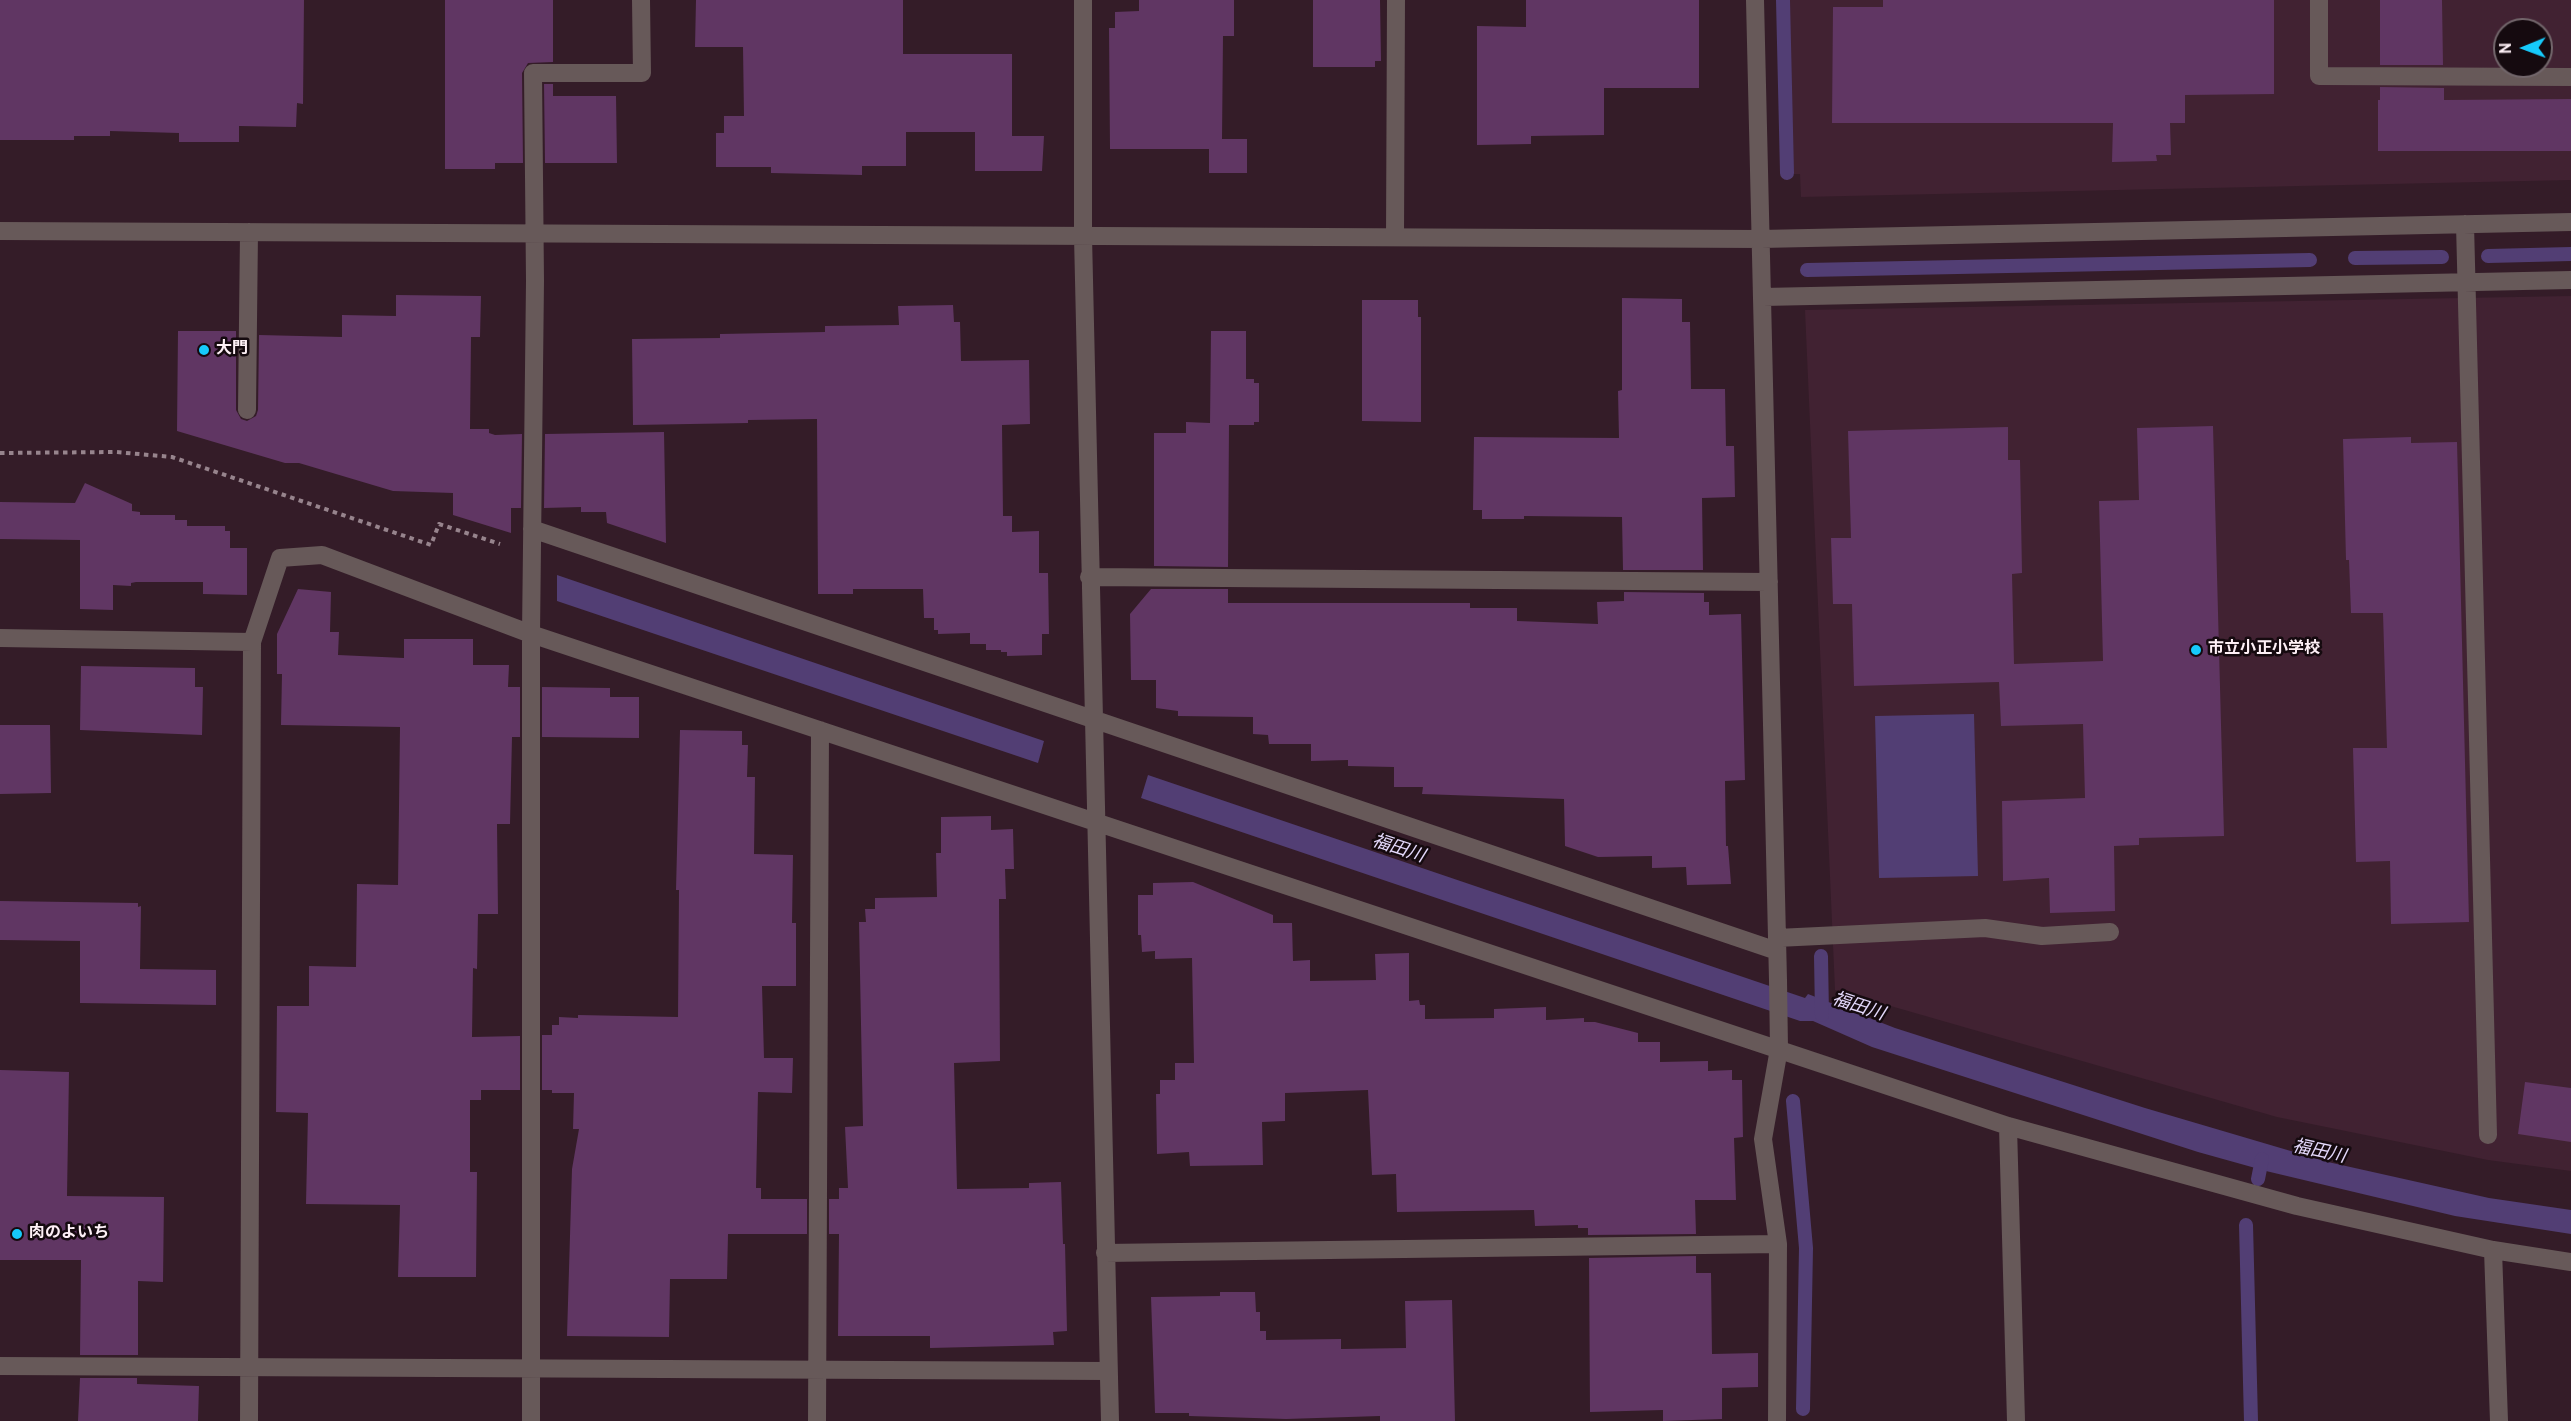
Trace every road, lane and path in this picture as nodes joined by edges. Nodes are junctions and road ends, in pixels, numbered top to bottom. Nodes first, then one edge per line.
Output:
1 (641, 0) edge
2 (1083, 0) edge
3 (1396, 0) edge
4 (1755, 0) edge
5 (2319, 0) edge
6 (2571, 77) edge
7 (2571, 222) edge
8 (2465, 224) junction
9 (0, 231) edge
10 (249, 232) junction
11 (534, 233) junction
12 (1083, 236) junction
13 (1395, 237) junction
14 (1761, 239) junction
15 (2571, 280) edge
16 (2466, 283) junction
17 (1763, 297) junction
18 (247, 410) dead end
19 (0, 453) edge
20 (532, 529) junction
21 (532, 555) junction
22 (1089, 577) junction
23 (1769, 582) junction
24 (531, 634) junction
25 (0, 638) edge
26 (252, 642) junction
27 (1093, 719) junction
28 (820, 730) junction
29 (1095, 820) junction
30 (2110, 932) dead end
31 (1777, 945) junction
32 (1779, 1049) junction
33 (2008, 1126) junction
34 (2488, 1136) dead end
35 (1778, 1245) junction
36 (2493, 1250) junction
37 (1106, 1253) junction
38 (2571, 1262) edge
39 (0, 1366) edge
40 (249, 1367) junction
41 (531, 1368) junction
42 (817, 1370) junction
43 (1108, 1371) junction
44 (249, 1421) edge
45 (531, 1421) edge
46 (817, 1421) edge
47 (1110, 1421) edge
48 (1777, 1421) edge
49 (2016, 1421) edge
50 (2499, 1421) edge

1 - 11 street
2 - 12 street
3 - 13 street
4 - 14 street
5 - 6 street
7 - 8 street
8 - 14 street
8 - 16 street
9 - 10 street
10 - 11 street
10 - 18 street
11 - 12 street
11 - 20 street
12 - 13 street
12 - 22 street
13 - 14 street
14 - 17 street
15 - 16 street
16 - 17 street
16 - 34 street
17 - 23 street
19 - 21 path
20 - 21 street
20 - 27 street
21 - 24 street
22 - 23 street
22 - 27 street
23 - 31 street
24 - 26 street
24 - 28 street
24 - 41 street
25 - 26 street
26 - 40 street
27 - 29 street
27 - 31 street
28 - 29 street
28 - 42 street
29 - 32 street
29 - 37 street
30 - 31 street
31 - 32 street
32 - 33 street
32 - 35 street
33 - 36 street
33 - 49 street
35 - 37 street
35 - 48 street
36 - 38 street
36 - 50 street
37 - 43 street
39 - 40 street
40 - 41 street
40 - 44 street
41 - 42 street
41 - 45 street
42 - 43 street
42 - 46 street
43 - 47 street

